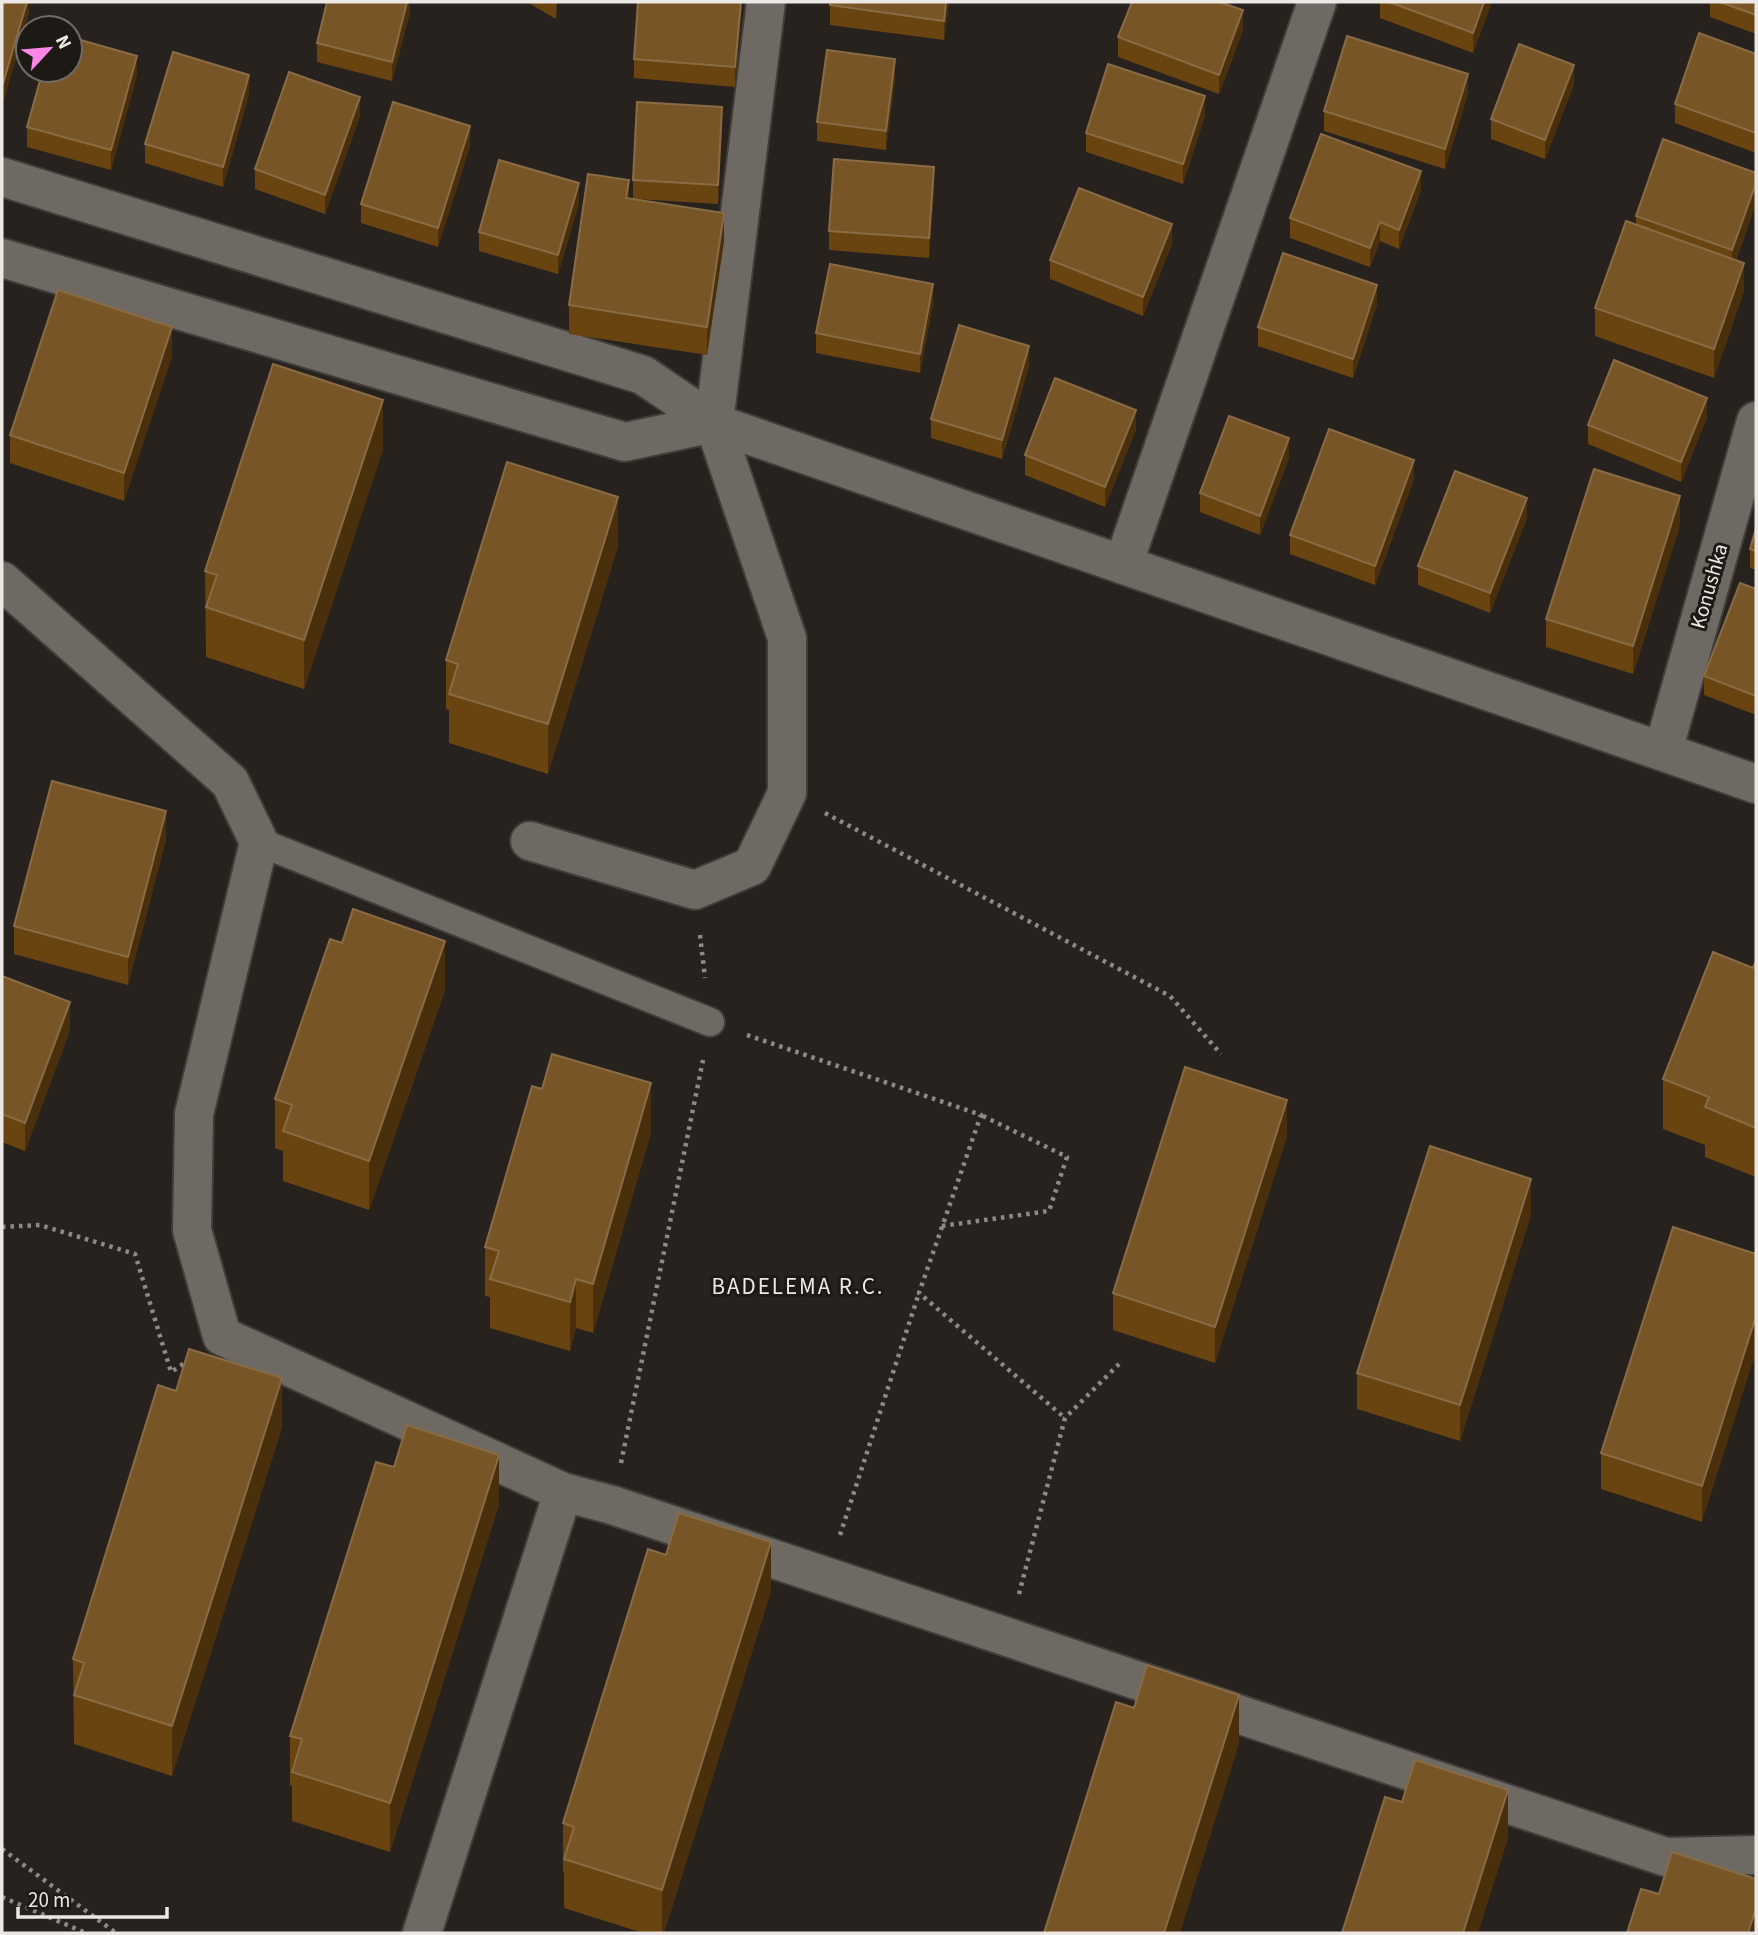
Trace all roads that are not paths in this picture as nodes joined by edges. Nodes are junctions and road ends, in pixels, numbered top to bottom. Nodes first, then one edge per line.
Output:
1 (766, 2) edge
2 (1317, 2) edge
3 (2, 177) edge
4 (2, 258) edge
5 (1756, 421) edge
6 (714, 422) junction
7 (1123, 565) junction
8 (2, 581) edge
9 (1662, 751) junction
10 (1756, 784) edge
11 (530, 841) dead end
12 (259, 842) junction
13 (710, 1022) road end
14 (563, 1492) junction
15 (1756, 1855) edge
16 (422, 1933) edge

1 - 6 street
2 - 7 street
3 - 6 street
4 - 6 street
5 - 9 street, Konushka
6 - 7 street
6 - 11 street
7 - 9 street
8 - 12 street
9 - 10 street
12 - 13 lane
12 - 14 street
14 - 15 street
14 - 16 street

